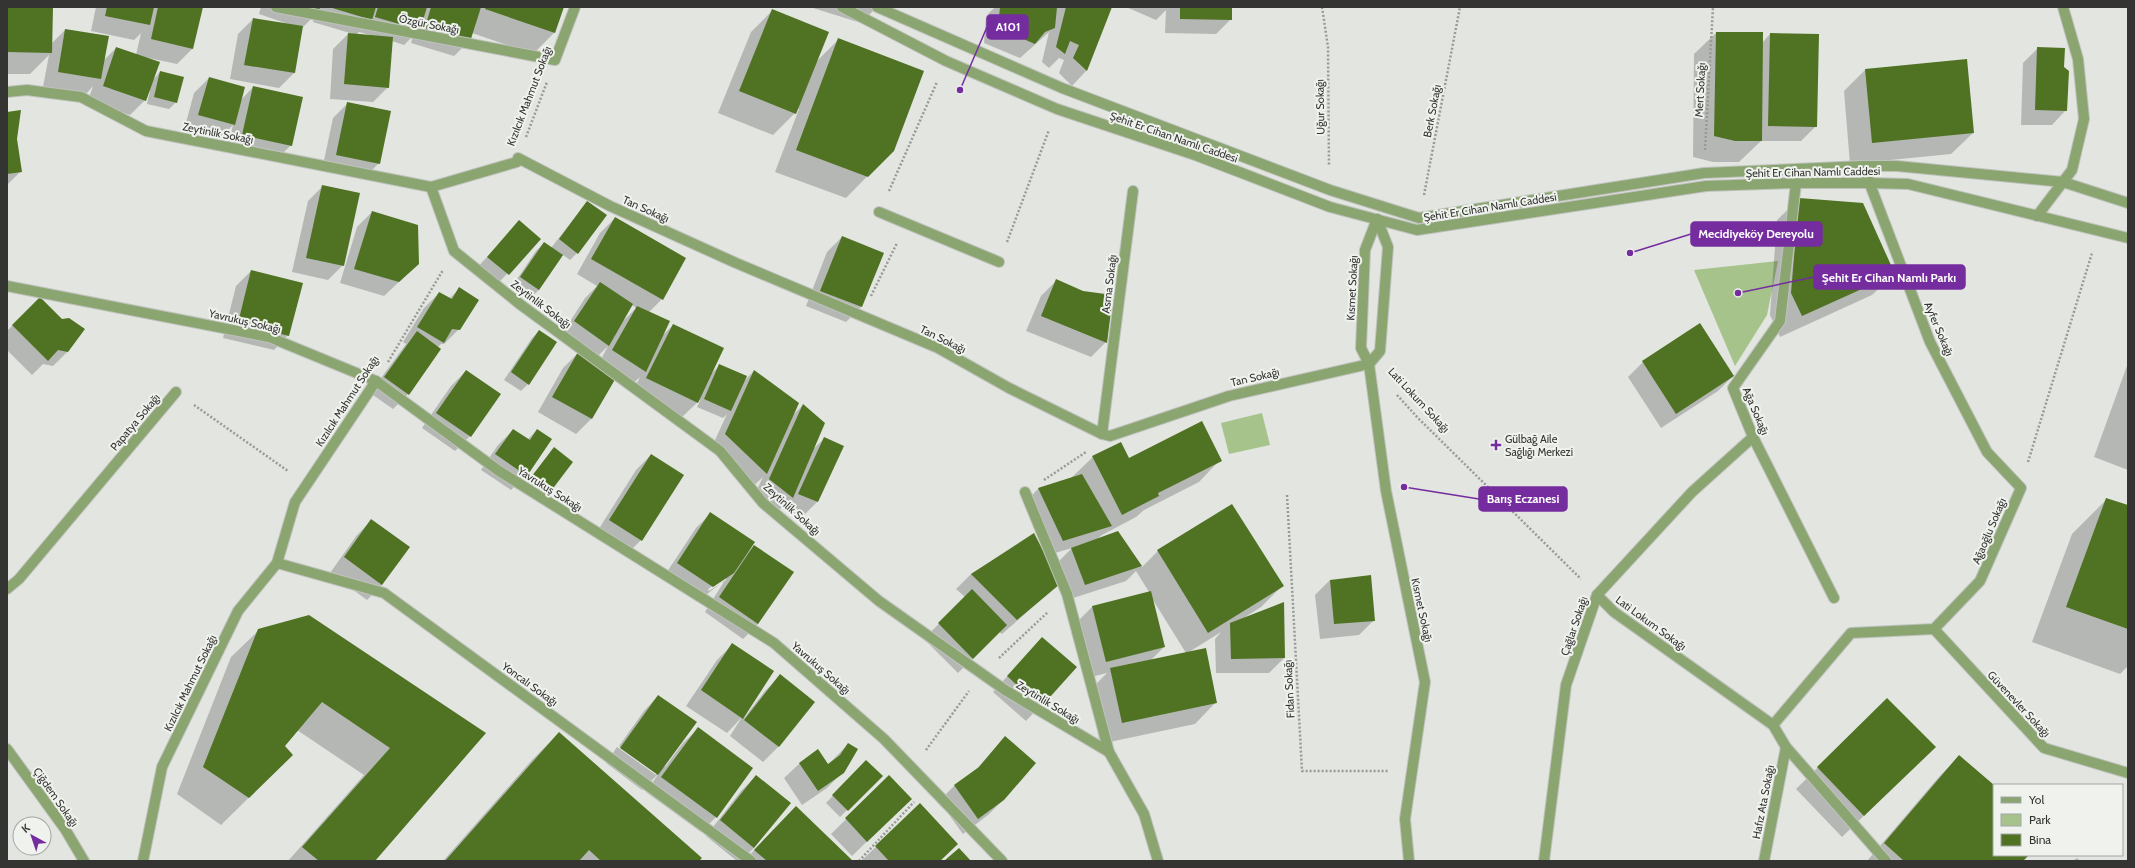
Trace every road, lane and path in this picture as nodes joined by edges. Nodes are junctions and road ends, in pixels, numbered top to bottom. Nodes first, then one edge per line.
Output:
1 (276, 7) edge
2 (575, 7) edge
3 (842, 7) edge
4 (877, 7) edge
5 (1322, 7) edge
6 (1460, 7) edge
7 (1713, 7) edge
8 (2063, 7) edge
9 (555, 60) junction
10 (946, 61) junction
11 (7, 92) edge
12 (1057, 109) junction
13 (518, 158) junction
14 (1863, 166) junction
15 (1704, 174) junction
16 (1796, 182) junction
17 (2063, 182) junction
18 (1870, 183) junction
19 (431, 187) junction
20 (1330, 190) junction
21 (1133, 191) dead end
22 (2128, 203) edge
23 (880, 212) joint
24 (2037, 216) junction
25 (1420, 218) junction
26 (1377, 219) junction
27 (907, 224) junction
28 (2098, 231) junction
29 (2128, 238) edge
30 (454, 251) junction
31 (999, 262) joint
32 (7, 286) edge
33 (861, 316) junction
34 (1369, 364) junction
35 (376, 381) junction
36 (1394, 391) dead end
37 (176, 392) joint
38 (1106, 435) junction
39 (1753, 437) junction
40 (306, 484) junction
41 (2021, 488) junction
42 (1025, 492) joint
43 (1287, 495) dead end
44 (277, 563) junction
45 (7, 589) edge
46 (1597, 595) junction
47 (1834, 598) dead end
48 (1934, 629) junction
49 (1773, 725) junction
50 (1786, 747) junction
51 (7, 749) edge
52 (1109, 752) junction
53 (1412, 771) junction
54 (2128, 773) edge
55 (930, 786) junction
56 (84, 861) edge
57 (143, 861) edge
58 (751, 861) edge
59 (859, 861) edge
60 (1002, 861) edge
61 (1158, 861) edge
62 (1409, 861) edge
63 (1544, 861) edge
64 (1764, 861) edge
65 (1886, 861) edge

1 - 9 street, Özgür Sokağı
2 - 9 street, Kızılcık Mahmut Sokağı
3 - 10 street, Şehit Er Cihan Namlı Caddesi
4 - 20 street, Şehit Er Cihan Namlı Caddesi
5 - 20 path, Uğur Sokağı
6 - 25 path, Berk Sokağı
7 - 15 path, Mert Sokağı
8 - 17 street
9 - 13 path, Kızılcık Mahmut Sokağı
10 - 12 street, Şehit Er Cihan Namlı Caddesi
10 - 23 path
11 - 19 street, Zeytinlik Sokağı
12 - 26 street, Şehit Er Cihan Namlı Caddesi
12 - 31 path
13 - 19 street, Kızılcık Mahmut Sokağı
13 - 33 street, Tan Sokağı
14 - 15 street, Şehit Er Cihan Namlı Caddesi
14 - 17 street, Şehit Er Cihan Namlı Caddesi
14 - 18 street, Ayfer Sokağı
15 - 25 street, Şehit Er Cihan Namlı Caddesi
16 - 18 street, Şehit Er Cihan Namlı Caddesi
16 - 26 street, Şehit Er Cihan Namlı Caddesi
16 - 39 street, Ağa Sokağı
17 - 22 street, Şehit Er Cihan Namlı Caddesi
17 - 24 street
18 - 24 street, Şehit Er Cihan Namlı Caddesi
18 - 41 street, Ayfer Sokağı
19 - 30 street
20 - 25 street, Şehit Er Cihan Namlı Caddesi
21 - 38 street, Asma Sokağı
23 - 27 street
24 - 28 street, Şehit Er Cihan Namlı Caddesi
26 - 34 street, Kısmet Sokağı
26 - 34 street
27 - 31 street
27 - 33 path
28 - 29 street, Şehit Er Cihan Namlı Caddesi
28 - 41 path
30 - 35 path, Kızılcık Mahmut Sokağı
30 - 52 street, Zeytinlik Sokağı
32 - 35 street, Yavrukuş Sokağı
33 - 38 street, Tan Sokağı
34 - 38 street, Tan Sokağı
34 - 53 street, Kısmet Sokağı
35 - 40 street, Kızılcık Mahmut Sokağı
35 - 55 street, Yavrukuş Sokağı
36 - 46 path, Lati Lokum Sokağı
37 - 40 path, Papatya Sokağı
37 - 45 street, Papatya Sokağı
38 - 42 path
39 - 46 street, Çağlar Sokağı
39 - 47 street, Ağa Sokağı
40 - 44 street, Kızılcık Mahmut Sokağı
41 - 48 street, Ağaoğlu Sokağı
42 - 52 street
43 - 53 path, Fidan Sokağı
44 - 57 street, Kızılcık Mahmut Sokağı
44 - 58 street, Yoncalı Sokağı
46 - 49 street, Lati Lokum Sokağı
46 - 63 street, Çağlar Sokağı
48 - 49 street
48 - 54 street, Güvenevler Sokağı
49 - 50 street, Lati Lokum Sokağı
50 - 64 street, Hafız Ata Sokağı
50 - 65 street, Lati Lokum Sokağı
51 - 56 street, Çiğdem Sokağı
52 - 61 street
53 - 62 street, Kısmet Sokağı
55 - 59 path
55 - 60 street, Yavrukuş Sokağı

